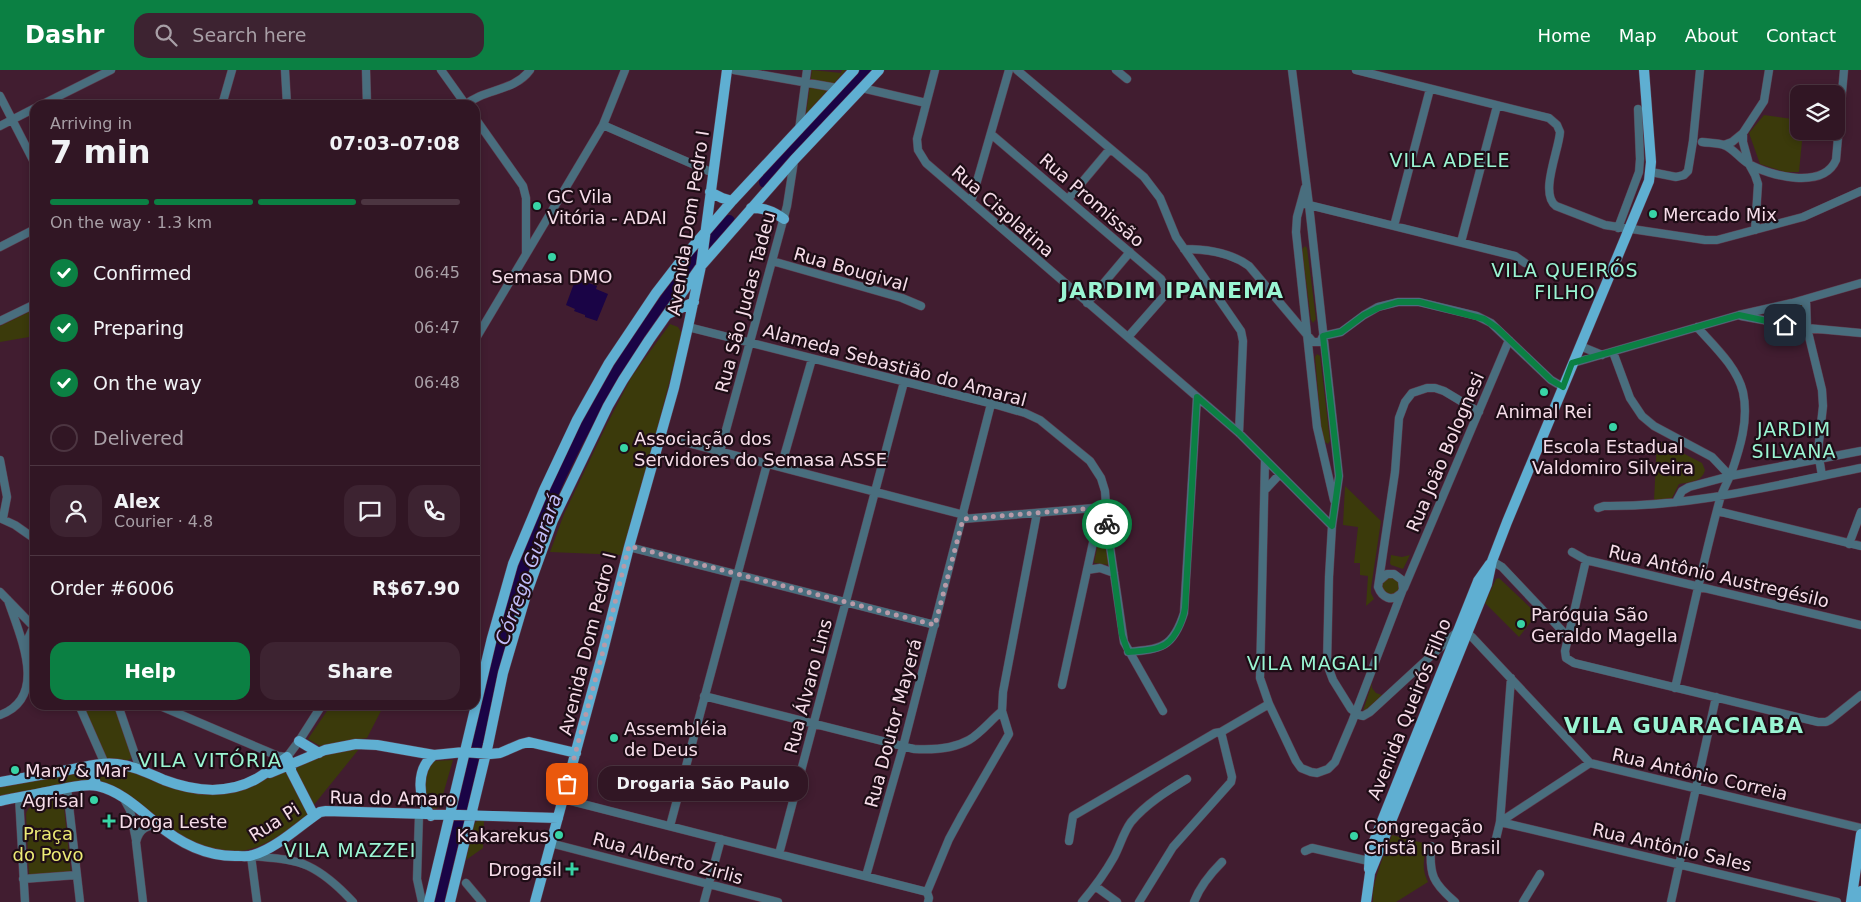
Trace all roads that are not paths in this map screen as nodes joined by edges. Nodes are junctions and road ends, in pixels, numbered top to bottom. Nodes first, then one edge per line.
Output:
1 (111, 70) edge
2 (232, 70) edge
3 (285, 70) edge
4 (366, 70) edge
5 (441, 70) edge
6 (530, 70) edge
7 (625, 70) edge
8 (727, 70) edge
9 (734, 70) edge
10 (807, 70) edge
11 (854, 70) edge
12 (879, 70) edge
13 (936, 70) edge
14 (1009, 70) edge
15 (1017, 70) edge
16 (1116, 70) edge
17 (1292, 70) edge
18 (1356, 70) edge
19 (1644, 70) edge
20 (1700, 70) edge
21 (1769, 70) edge
22 (1844, 70) edge
23 (1127, 79) dead end
24 (805, 83) junction
25 (837, 88) junction
26 (862, 88) junction
27 (1430, 89) junction
28 (0, 96) edge
29 (51, 100) edge
30 (223, 100) edge
31 (286, 100) edge
32 (367, 100) edge
33 (462, 100) edge
34 (472, 100) edge
35 (926, 103) junction
36 (1497, 106) junction
37 (1638, 109) dead end
38 (30, 111) edge
39 (12, 120) junction
40 (480, 125) edge
41 (604, 125) junction
42 (0, 126) edge
43 (799, 130) junction
44 (1743, 133) junction
45 (991, 134) junction
46 (1702, 142) dead end
47 (1724, 145) junction
48 (1110, 149) junction
49 (30, 154) edge
50 (794, 160) junction
51 (1748, 164) junction
52 (713, 172) junction
53 (1651, 172) junction
54 (1306, 186) junction
55 (710, 192) junction
56 (1861, 192) edge
57 (1068, 199) junction
58 (732, 201) junction
59 (971, 202) junction
60 (1300, 203) junction
61 (1309, 205) junction
62 (751, 208) junction
63 (784, 219) junction
64 (1394, 226) junction
65 (1618, 228) junction
66 (1629, 230) junction
67 (1754, 230) junction
68 (30, 231) edge
69 (705, 237) junction
70 (1461, 242) junction
71 (0, 246) edge
72 (1184, 249) junction
73 (1130, 252) junction
74 (526, 254) junction
75 (772, 261) junction
76 (1525, 262) dead end
77 (702, 263) junction
78 (1861, 283) edge
79 (1806, 299) junction
80 (694, 302) junction
81 (1088, 303) junction
82 (921, 306) dead end
83 (30, 307) edge
84 (667, 314) junction
85 (1739, 315) junction
86 (0, 322) edge
87 (688, 327) junction
88 (1697, 328) junction
89 (1807, 328) junction
90 (480, 332) edge
91 (1861, 333) edge
92 (1308, 335) junction
93 (1323, 336) junction
94 (1128, 338) junction
95 (1509, 340) junction
96 (749, 343) junction
97 (1580, 346) junction
98 (1613, 352) junction
99 (1602, 356) junction
100 (812, 359) junction
101 (1572, 363) junction
102 (904, 382) junction
103 (1563, 387) junction
104 (1197, 397) junction
105 (992, 404) junction
106 (1479, 412) junction
107 (1239, 433) junction
108 (661, 436) junction
109 (1861, 451) edge
110 (720, 452) junction
111 (1819, 459) junction
112 (0, 460) edge
113 (1265, 460) junction
114 (767, 464) junction
115 (781, 467) junction
116 (1861, 468) edge
117 (1756, 472) junction
118 (1280, 474) junction
119 (1730, 476) junction
120 (1822, 476) junction
121 (1266, 489) junction
122 (1759, 489) junction
123 (875, 492) junction
124 (1721, 496) junction
125 (1676, 502) junction
126 (1335, 506) junction
127 (1598, 508) dead end
128 (1106, 509) junction
129 (1718, 511) junction
130 (1861, 512) edge
131 (1037, 513) junction
132 (963, 517) junction
133 (2, 518) edge
134 (1332, 526) junction
135 (30, 536) edge
136 (1849, 544) junction
137 (629, 546) junction
138 (1861, 546) edge
139 (1572, 552) dead end
140 (1586, 560) junction
141 (1383, 562) junction
142 (1492, 562) junction
143 (1087, 570) junction
144 (1114, 573) junction
145 (1391, 573) junction
146 (736, 574) junction
147 (1409, 575) junction
148 (1400, 577) junction
149 (1379, 581) junction
150 (1699, 587) junction
151 (1402, 591) junction
152 (0, 592) edge
153 (1388, 598) junction
154 (8, 600) junction
155 (846, 602) junction
156 (1394, 611) junction
157 (30, 623) edge
158 (935, 625) junction
159 (1861, 625) edge
160 (1462, 632) junction
161 (30, 635) edge
162 (1568, 637) junction
163 (1436, 650) junction
164 (1128, 652) junction
165 (26, 655) junction
166 (1453, 656) junction
167 (1512, 678) junction
168 (1062, 684) dead end
169 (1675, 688) junction
170 (1861, 695) edge
171 (704, 696) junction
172 (1716, 698) junction
173 (1269, 704) junction
174 (81, 710) edge
175 (120, 710) edge
176 (170, 710) edge
177 (319, 710) edge
178 (1002, 711) junction
179 (1163, 711) dead end
180 (1356, 713) junction
181 (0, 715) edge
182 (814, 724) junction
183 (1221, 732) junction
184 (299, 741) junction
185 (96, 744) junction
186 (903, 747) junction
187 (319, 753) junction
188 (475, 753) junction
189 (576, 753) junction
190 (434, 755) junction
191 (289, 761) junction
192 (1590, 763) junction
193 (105, 764) junction
194 (94, 765) junction
195 (140, 769) junction
196 (1187, 779) dead end
197 (0, 782) edge
198 (97, 786) junction
199 (67, 788) junction
200 (1696, 788) junction
201 (19, 797) junction
202 (122, 797) junction
203 (563, 799) junction
204 (0, 800) edge
205 (419, 815) junction
206 (314, 816) junction
207 (431, 816) junction
208 (460, 816) junction
209 (558, 818) junction
210 (1500, 822) junction
211 (670, 826) junction
212 (160, 827) junction
213 (1861, 828) edge
214 (1861, 834) edge
215 (721, 839) junction
216 (1069, 841) dead end
217 (136, 842) junction
218 (275, 843) junction
219 (550, 843) junction
220 (1431, 846) dead end
221 (1494, 847) dead end
222 (1305, 851) dead end
223 (779, 854) junction
224 (251, 856) junction
225 (282, 860) junction
226 (1372, 861) junction
227 (1222, 862) dead end
228 (1680, 864) junction
229 (1540, 874) dead end
230 (77, 875) junction
231 (866, 876) junction
232 (23, 879) junction
233 (466, 883) dead end
234 (708, 884) junction
235 (1094, 886) junction
236 (1861, 891) edge
237 (927, 892) junction
238 (1526, 901) edge
239 (25, 902) edge
240 (80, 902) edge
241 (143, 902) edge
242 (257, 902) edge
243 (353, 902) edge
244 (422, 902) edge
245 (429, 902) edge
246 (450, 902) edge
247 (482, 902) edge
248 (535, 902) edge
249 (704, 902) edge
250 (778, 902) edge
251 (928, 902) edge
252 (1082, 902) edge
253 (1117, 902) edge
254 (1139, 902) edge
255 (1194, 902) edge
256 (1366, 902) edge
257 (1456, 902) edge
258 (1671, 902) edge
259 (1837, 902) edge
260 (1850, 902) edge
261 (1859, 902) edge

1 - 29 street
2 - 30 street
3 - 31 street
4 - 32 street
5 - 33 street
6 - 34 street
7 - 41 street
8 - 52 main road, Avenida Dom Pedro I
9 - 24 street
10 - 24 street
11 - 25 main road
12 - 26 main road
13 - 35 street, Rua Cisplatina
14 - 45 street
15 - 48 street
16 - 23 street
17 - 54 street
18 - 27 street
19 - 53 main road, Avenida Queirós Filho
20 - 53 street
21 - 44 street
22 - 51 street
24 - 25 street
24 - 43 street
25 - 43 main road
26 - 35 street
26 - 50 main road
27 - 36 street
27 - 64 street
28 - 39 street
35 - 59 street, Rua Cisplatina
36 - 65 street
36 - 70 street
37 - 65 street
38 - 39 street
39 - 42 street
39 - 49 street
40 - 74 street
41 - 52 street
41 - 74 street
43 - 58 main road
44 - 47 street
44 - 51 street
45 - 57 street, Rua Promissão
45 - 59 street
46 - 47 street
47 - 51 street
48 - 57 street
48 - 72 street
50 - 62 main road
50 - 63 street, Rua São Judas Tadeu
51 - 67 street
52 - 55 main road, Avenida Dom Pedro I
53 - 66 main road, Avenida Queirós Filho
54 - 60 street
54 - 61 street
55 - 58 main road
55 - 69 main road, Avenida Dom Pedro I
56 - 67 street
57 - 73 street, Rua Promissão
58 - 69 main road
59 - 81 street, Rua Cisplatina
60 - 61 street
60 - 92 street
61 - 64 street
61 - 93 street
62 - 63 main road
62 - 77 main road
63 - 75 street, Rua São Judas Tadeu
64 - 70 street
65 - 66 street
66 - 67 street
66 - 97 main road, Avenida Queirós Filho
68 - 71 street
69 - 77 main road, Avenida Dom Pedro I
69 - 188 main road
70 - 76 street
72 - 92 street
72 - 107 street
73 - 81 street
73 - 94 street, Rua Promissão
74 - 90 street
75 - 82 street, Rua Bougival
75 - 96 street, Rua São Judas Tadeu
77 - 80 main road, Avenida Dom Pedro I
77 - 84 main road
78 - 79 street
79 - 85 street
79 - 89 street
80 - 84 main road
80 - 87 main road, Avenida Dom Pedro I
81 - 94 street, Rua Cisplatina
83 - 86 street
84 - 87 main road
84 - 188 main road
85 - 88 street
85 - 89 street
87 - 96 street, Alameda Sebastião do Amaral
87 - 108 main road, Avenida Dom Pedro I
88 - 98 street
88 - 119 street
89 - 91 street
89 - 111 street
92 - 93 street
92 - 126 street
93 - 95 street
93 - 126 street
94 - 104 street, Rua Cisplatina
95 - 103 street
95 - 106 street, Rua João Bolognesi
96 - 100 street, Alameda Sebastião do Amaral
96 - 110 street, Rua São Judas Tadeu
97 - 99 street
97 - 101 main road, Avenida Queirós Filho
98 - 99 street
98 - 119 street
99 - 101 street
100 - 102 street, Alameda Sebastião do Amaral
100 - 115 street
101 - 103 main road, Avenida Queirós Filho
102 - 105 street, Alameda Sebastião do Amaral
102 - 123 street, Rua Álvaro Lins
103 - 142 main road, Avenida Queirós Filho
104 - 107 street, Rua Cisplatina
104 - 164 street
105 - 128 street, Alameda Sebastião do Amaral
105 - 132 street, Rua Doutor Mayerá
106 - 141 street
106 - 147 street, Rua João Bolognesi
107 - 113 street, Rua Cisplatina
108 - 110 street
108 - 137 main road, Avenida Dom Pedro I
109 - 111 street
110 - 114 street
111 - 117 street
111 - 120 street
112 - 133 street
113 - 118 street, Rua Cisplatina
113 - 121 street, Rua João Bolognesi
114 - 115 street
114 - 146 street
115 - 123 street
116 - 120 street
117 - 119 street
117 - 122 street
118 - 121 street
118 - 134 street, Rua Cisplatina
119 - 124 street
119 - 125 street
120 - 122 street
121 - 173 street, Rua João Bolognesi
122 - 124 street
123 - 132 street
123 - 155 street, Rua Álvaro Lins
124 - 125 street
124 - 129 street
125 - 127 street
126 - 134 street
128 - 131 street
128 - 143 street
128 - 144 street, Alameda Sebastião do Amaral
129 - 136 street
129 - 150 street
130 - 136 street
131 - 132 street
131 - 178 street
132 - 158 street, Rua Doutor Mayerá
133 - 135 street
134 - 180 street
136 - 138 street
137 - 146 street
137 - 189 main road, Avenida Dom Pedro I
139 - 140 street, Rua Antônio Austregésilo
140 - 150 street, Rua Antônio Austregésilo
140 - 162 street
141 - 145 street
141 - 149 street
142 - 160 main road, Avenida Queirós Filho
142 - 162 street
143 - 144 street
143 - 168 street
144 - 164 street, Alameda Sebastião do Amaral
145 - 148 street
145 - 149 street
146 - 155 street
146 - 171 street
147 - 148 street
147 - 151 street, Rua João Bolognesi
148 - 151 street
149 - 153 street
150 - 159 street, Rua Antônio Austregésilo
150 - 169 street
151 - 153 street
151 - 156 street, Rua João Bolognesi
152 - 154 street
153 - 156 street
154 - 157 street
154 - 165 street
155 - 158 street
155 - 182 street, Rua Álvaro Lins
156 - 180 street, Rua João Bolognesi
158 - 186 street, Rua Doutor Mayerá
160 - 163 street
160 - 166 main road, Avenida Queirós Filho
160 - 167 street, Rua Antônio Correia
161 - 165 street
162 - 169 street
163 - 166 street
163 - 180 street
164 - 179 street, Alameda Sebastião do Amaral
165 - 181 street
166 - 226 main road, Avenida Queirós Filho
167 - 192 street, Rua Antônio Correia
167 - 210 street
169 - 172 street
170 - 172 street
171 - 182 street
171 - 211 street
172 - 200 street
173 - 180 street, Rua João Bolognesi
173 - 183 street
174 - 185 street
175 - 195 street
176 - 191 street
177 - 184 street
178 - 186 street
178 - 237 street
182 - 186 street
182 - 223 street, Rua Álvaro Lins
183 - 216 street
183 - 254 street
184 - 187 main road
184 - 191 street
185 - 193 street
185 - 194 street
186 - 231 street, Rua Doutor Mayerá
187 - 190 main road
187 - 191 main road
188 - 189 main road
188 - 190 main road
188 - 208 main road
188 - 208 main road
189 - 203 main road, Avenida Dom Pedro I
190 - 207 main road
191 - 195 main road
191 - 206 main road, Rua do Amaro
192 - 200 street, Rua Antônio Correia
192 - 210 street
193 - 194 main road
193 - 195 main road
194 - 197 main road
194 - 198 main road
196 - 235 street
198 - 199 main road
198 - 202 main road
199 - 201 main road
199 - 230 street
200 - 213 street, Rua Antônio Correia
200 - 228 street
201 - 204 main road
201 - 232 street
202 - 212 main road
202 - 217 street
203 - 209 main road, Avenida Dom Pedro I
203 - 211 street
205 - 206 main road, Rua do Amaro
205 - 207 main road, Rua do Amaro
205 - 244 street
206 - 218 main road, Rua Pi
207 - 208 main road, Rua do Amaro
208 - 209 main road, Rua do Amaro
208 - 245 main road
208 - 246 main road
209 - 219 main road, Avenida Dom Pedro I
210 - 221 street
210 - 228 street, Rua Antônio Sales
211 - 215 street
212 - 217 street
212 - 224 main road
214 - 260 main road
215 - 223 street
215 - 234 street
217 - 241 street
218 - 224 main road, Rua Pi
218 - 225 street
219 - 234 street, Rua Alberto Zirlis
219 - 248 main road, Avenida Dom Pedro I
220 - 257 street
222 - 226 street
223 - 231 street
224 - 225 street
224 - 242 street
225 - 243 street
226 - 256 main road, Avenida Queirós Filho
227 - 255 street
228 - 258 street
228 - 259 street, Rua Antônio Sales
229 - 238 street
230 - 232 street
230 - 240 street
231 - 237 street
232 - 239 street
233 - 247 street
234 - 249 street
234 - 250 street, Rua Alberto Zirlis
235 - 252 street
235 - 253 street
236 - 261 main road
237 - 251 street

